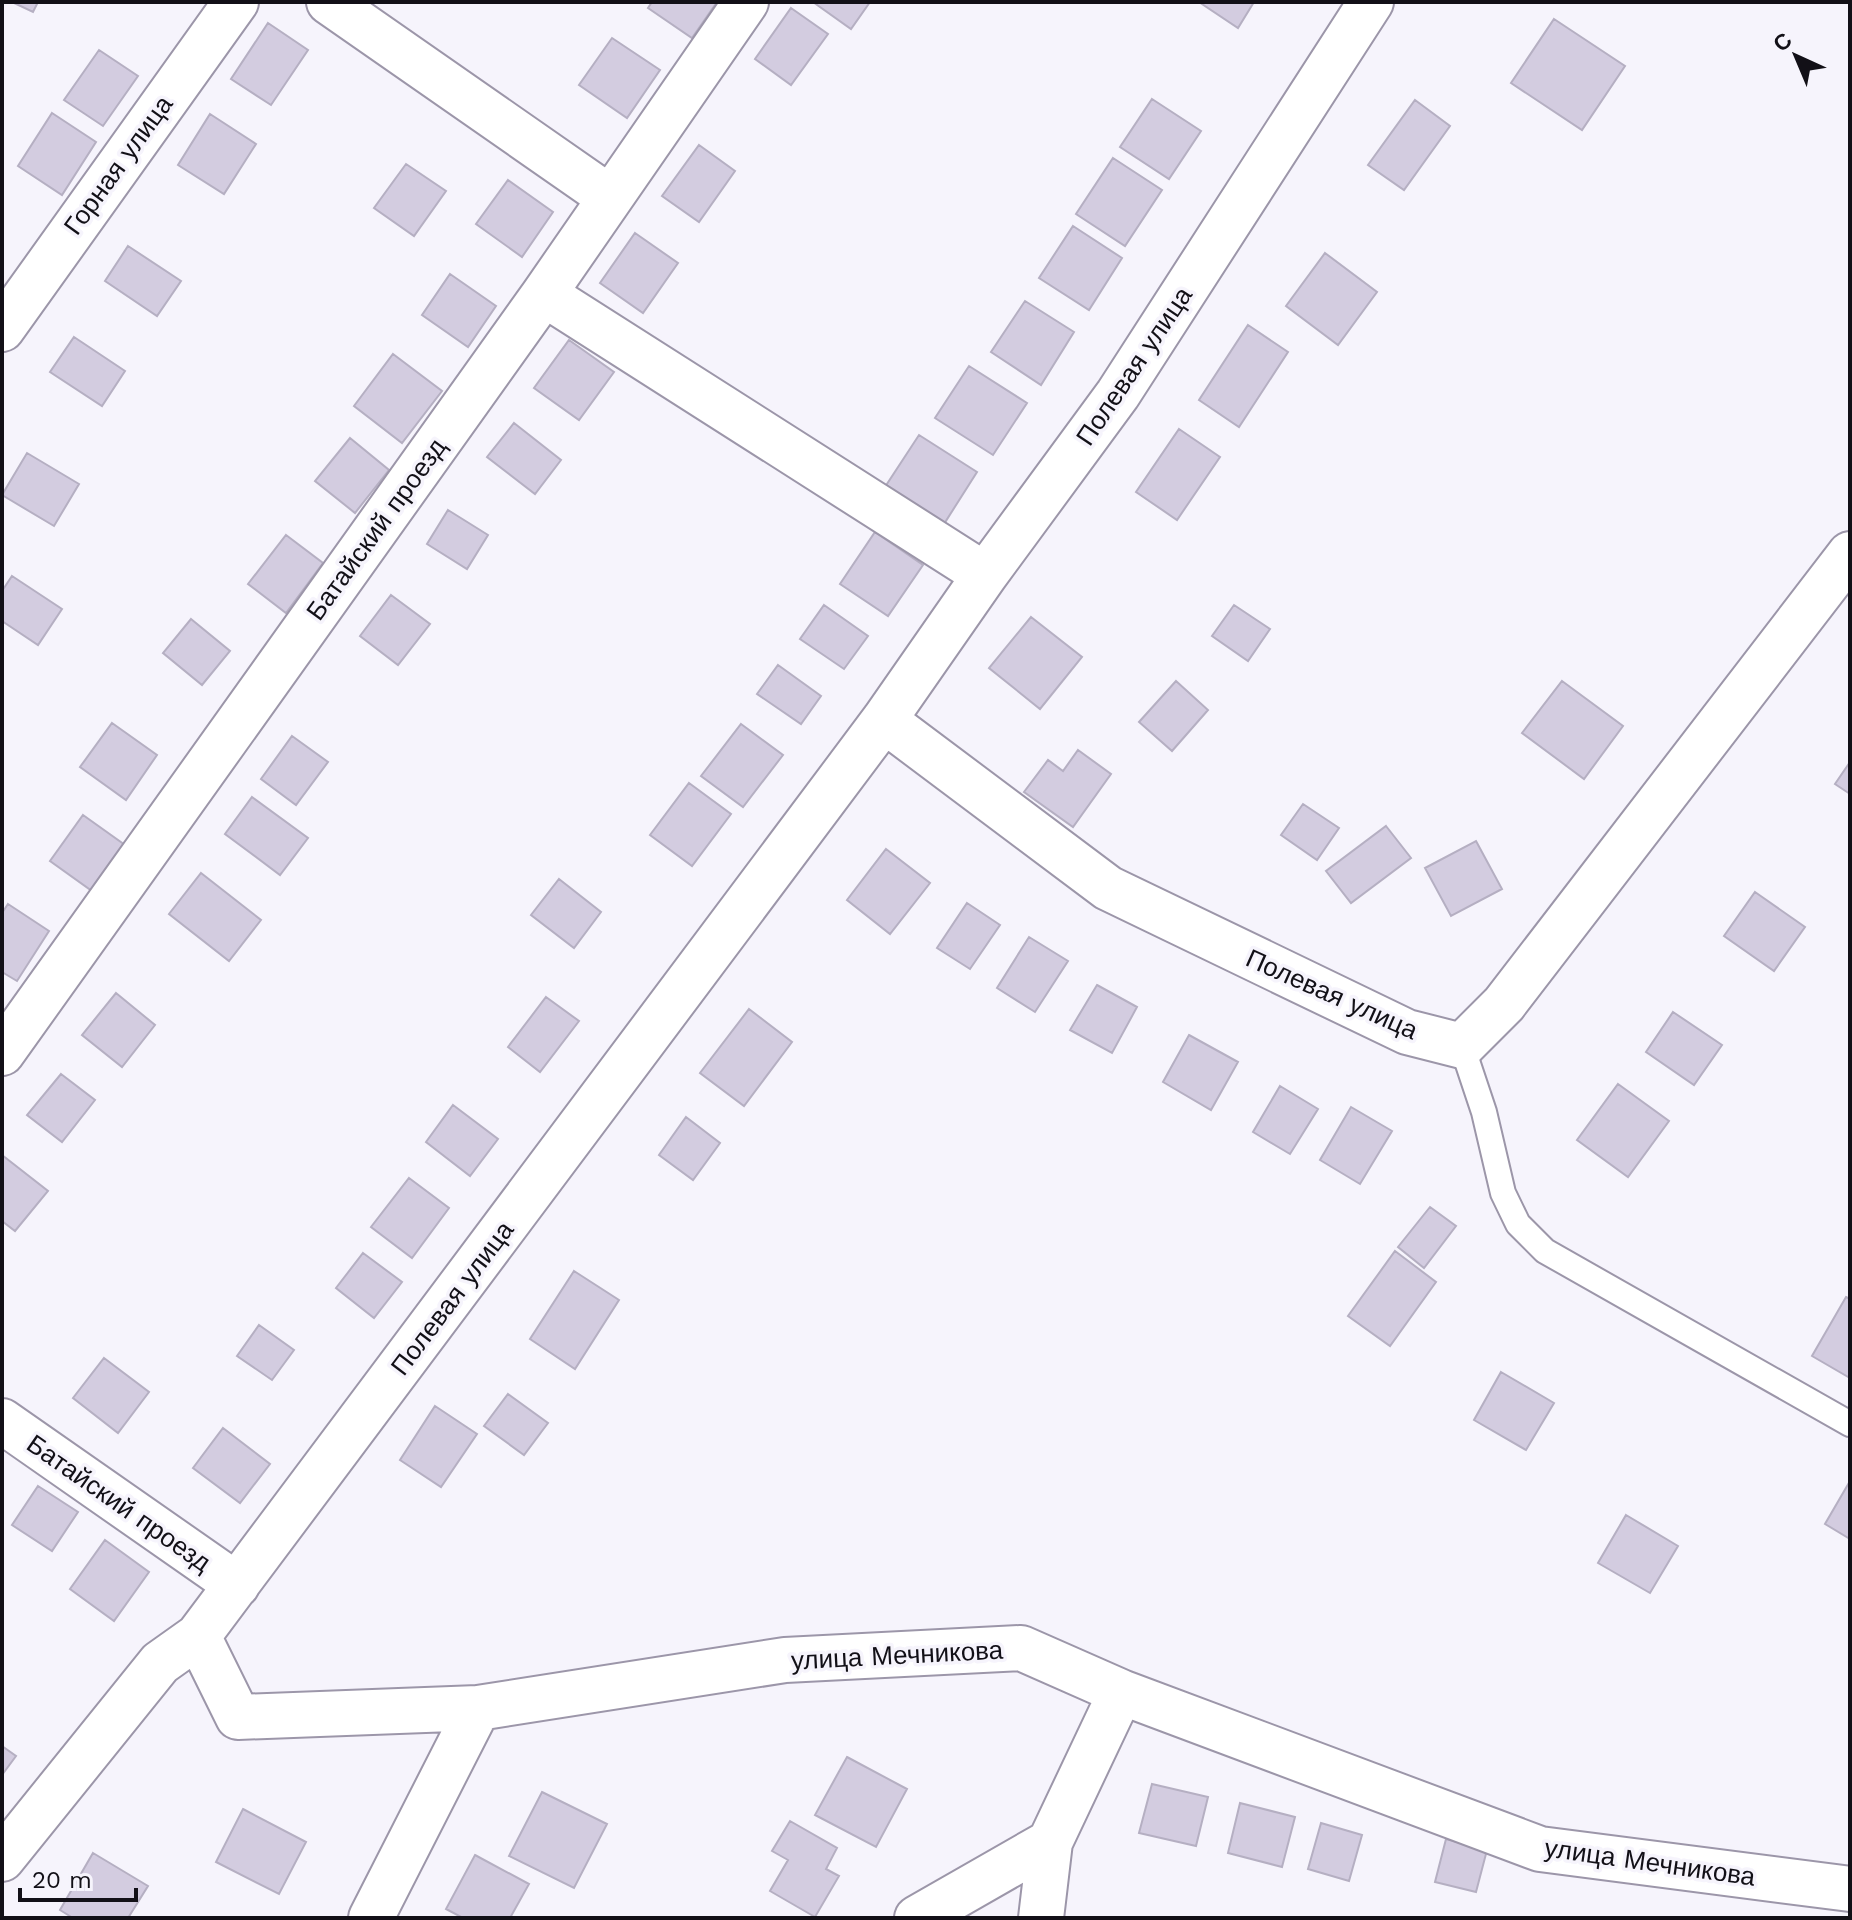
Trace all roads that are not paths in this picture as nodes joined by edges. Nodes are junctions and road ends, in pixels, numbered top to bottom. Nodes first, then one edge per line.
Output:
1 (236, 2) edge
2 (329, 2) edge
3 (746, 2) edge
4 (1371, 2) edge
5 (609, 197) junction
6 (544, 294) junction
7 (2, 329) edge
8 (1850, 554) edge
9 (985, 575) junction
10 (884, 720) junction
11 (1462, 1046) junction
12 (2, 1053) edge
13 (2, 1421) edge
14 (1850, 1424) edge
15 (237, 1585) junction
16 (198, 1636) junction
17 (1121, 1692) junction
18 (478, 1708) junction
19 (1050, 1842) junction
20 (2, 1859) edge
21 (1850, 1889) edge
22 (371, 1918) edge
23 (917, 1918) edge
24 (1041, 1918) edge

1 - 7 street, Горная улица
2 - 5 street
3 - 5 street, Батайский проезд
4 - 9 street, Полевая улица
5 - 6 street, Батайский проезд
6 - 9 street
6 - 12 street, Батайский проезд
8 - 11 street
9 - 10 street, Полевая улица
10 - 11 street, Полевая улица
10 - 15 street, Полевая улица
11 - 14 lane
13 - 15 street, Батайский проезд
15 - 16 street, Полевая улица
16 - 18 street, улица Мечникова
16 - 20 street, Полевая улица
17 - 18 street, улица Мечникова
17 - 19 street
17 - 21 street, улица Мечникова
18 - 22 street
19 - 23 street
19 - 24 street

